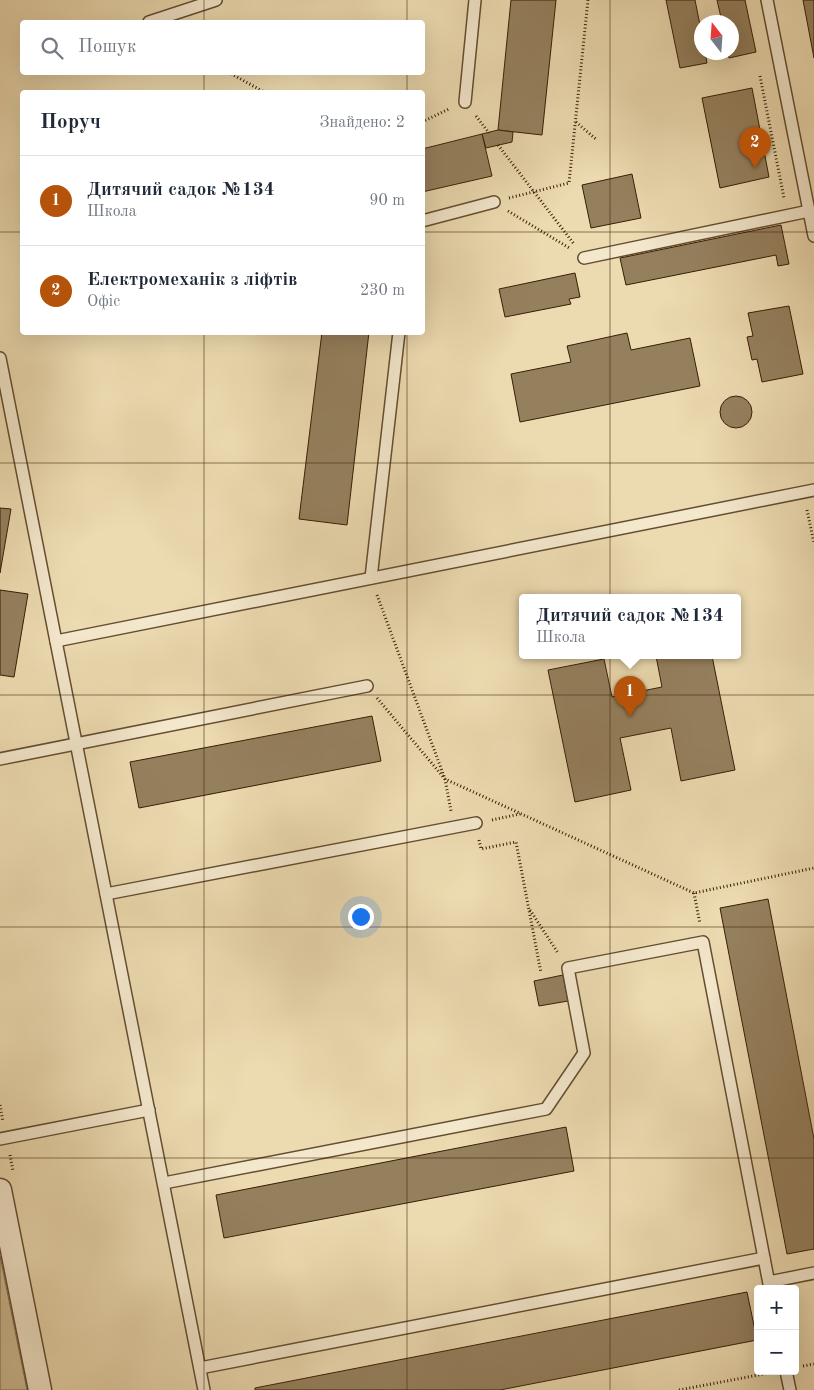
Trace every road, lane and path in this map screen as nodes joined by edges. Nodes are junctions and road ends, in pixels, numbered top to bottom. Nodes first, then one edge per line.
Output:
1 (216, 0) edge
2 (476, 0) edge
3 (588, 0) edge
4 (768, 0) edge
5 (155, 20) edge
6 (233, 75) edge
7 (760, 76) dead end
8 (260, 90) edge
9 (465, 102) joint
10 (425, 121) edge
11 (575, 121) junction
12 (597, 140) dead end
13 (498, 145) dead end
14 (534, 192) junction
15 (494, 202) junction
16 (809, 211) junction
17 (788, 216) junction
18 (425, 220) edge
19 (814, 236) edge
20 (584, 258) junction
21 (399, 335) edge
22 (0, 358) edge
23 (809, 491) edge
24 (814, 543) edge
25 (371, 578) junction
26 (56, 641) junction
27 (367, 686) joint
28 (76, 744) junction
29 (0, 759) edge
30 (445, 779) junction
31 (520, 814) junction
32 (476, 823) joint
33 (454, 827) junction
34 (481, 849) dead end
35 (814, 868) edge
36 (694, 893) junction
37 (106, 894) junction
38 (529, 907) junction
39 (703, 942) junction
40 (568, 968) junction
41 (541, 973) dead end
42 (149, 1110) junction
43 (0, 1139) edge
44 (164, 1183) junction
45 (0, 1190) edge
46 (764, 1258) junction
47 (814, 1273) edge
48 (770, 1285) edge
49 (200, 1368) junction
50 (755, 1375) edge
51 (787, 1375) edge
52 (40, 1390) edge
53 (204, 1390) edge
54 (678, 1390) edge
55 (790, 1390) edge

1 - 5 lane
2 - 9 lane
3 - 11 path
4 - 16 lane
6 - 8 path
7 - 17 path
9 - 10 path
11 - 12 path
11 - 14 path
13 - 14 path
14 - 15 path
14 - 20 path
15 - 18 lane
15 - 20 path
16 - 17 lane
16 - 19 lane
17 - 20 lane
21 - 25 lane
22 - 26 lane
23 - 24 path
23 - 25 lane
25 - 26 lane
25 - 30 path
26 - 28 lane
27 - 28 lane
27 - 30 path
28 - 29 lane
28 - 37 lane
30 - 31 path
30 - 33 path
31 - 32 path
31 - 36 path
32 - 33 lane
33 - 37 lane
34 - 38 path
35 - 36 path
36 - 39 path
37 - 42 lane
38 - 40 path
38 - 41 path
39 - 40 lane
39 - 46 lane
40 - 44 lane
42 - 43 lane
42 - 44 lane
44 - 49 lane
45 - 52 street
46 - 48 lane
46 - 49 lane
47 - 48 lane
49 - 53 lane
50 - 54 path
51 - 55 lane

